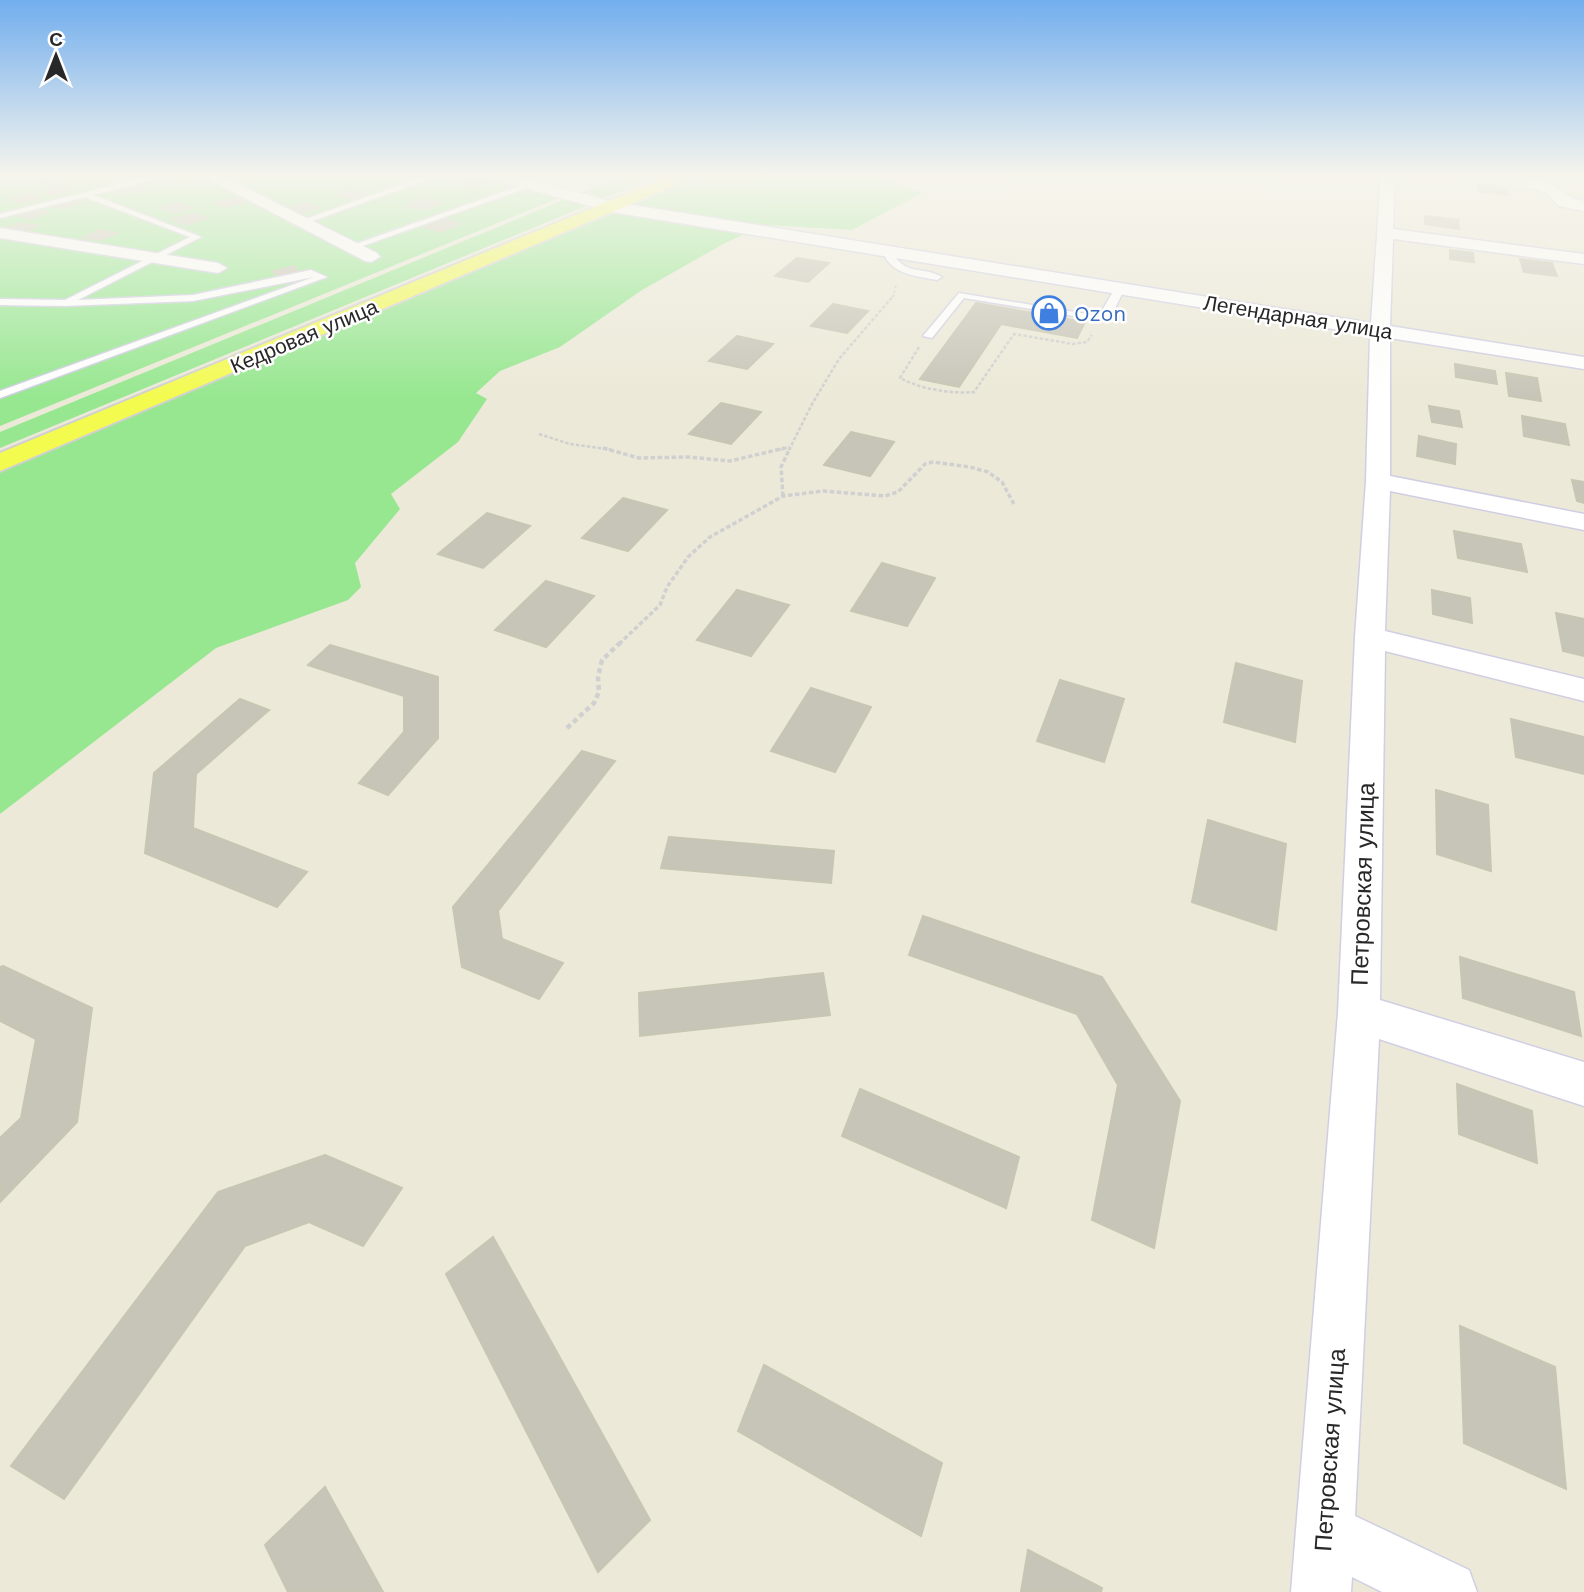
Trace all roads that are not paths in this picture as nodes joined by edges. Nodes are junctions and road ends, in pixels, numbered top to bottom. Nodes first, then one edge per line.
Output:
1 (104, 249) edge
2 (170, 249) edge
3 (356, 249) edge
4 (498, 249) edge
5 (502, 249) edge
6 (881, 249) edge
7 (1383, 249) edge
8 (1509, 249) edge
9 (886, 250) junction
10 (153, 257) junction
11 (371, 257) dead end
12 (1584, 259) edge
13 (218, 268) dead end
14 (937, 277) dead end
15 (1120, 288) junction
16 (0, 302) edge
17 (64, 303) junction
18 (1380, 330) junction
19 (928, 336) road end
20 (1584, 363) edge
21 (0, 395) edge
22 (0, 452) edge
23 (0, 463) edge
24 (1378, 481) junction
25 (1584, 522) edge
26 (1370, 636) junction
27 (1584, 690) edge
28 (1359, 1013) junction
29 (1584, 1084) edge
30 (1324, 1532) junction
31 (1321, 1592) edge
32 (1447, 1592) edge

1 - 10 street
2 - 10 lane
3 - 11 street
4 - 22 main road, Кедровая улица
5 - 23 main road, Кедровая улица
6 - 9 street, Легендарная улица
7 - 18 street, Петровская улица
8 - 12 street
9 - 14 lane
9 - 15 street, Легендарная улица
10 - 13 street
10 - 17 lane
15 - 18 street, Легендарная улица
15 - 19 lane
16 - 17 lane
17 - 21 lane
18 - 20 street, Легендарная улица
18 - 24 street, Петровская улица
24 - 25 street
24 - 26 street, Петровская улица
26 - 27 street
26 - 28 street, Петровская улица
28 - 29 street
28 - 30 street, Петровская улица
30 - 31 street, Петровская улица
30 - 32 street

